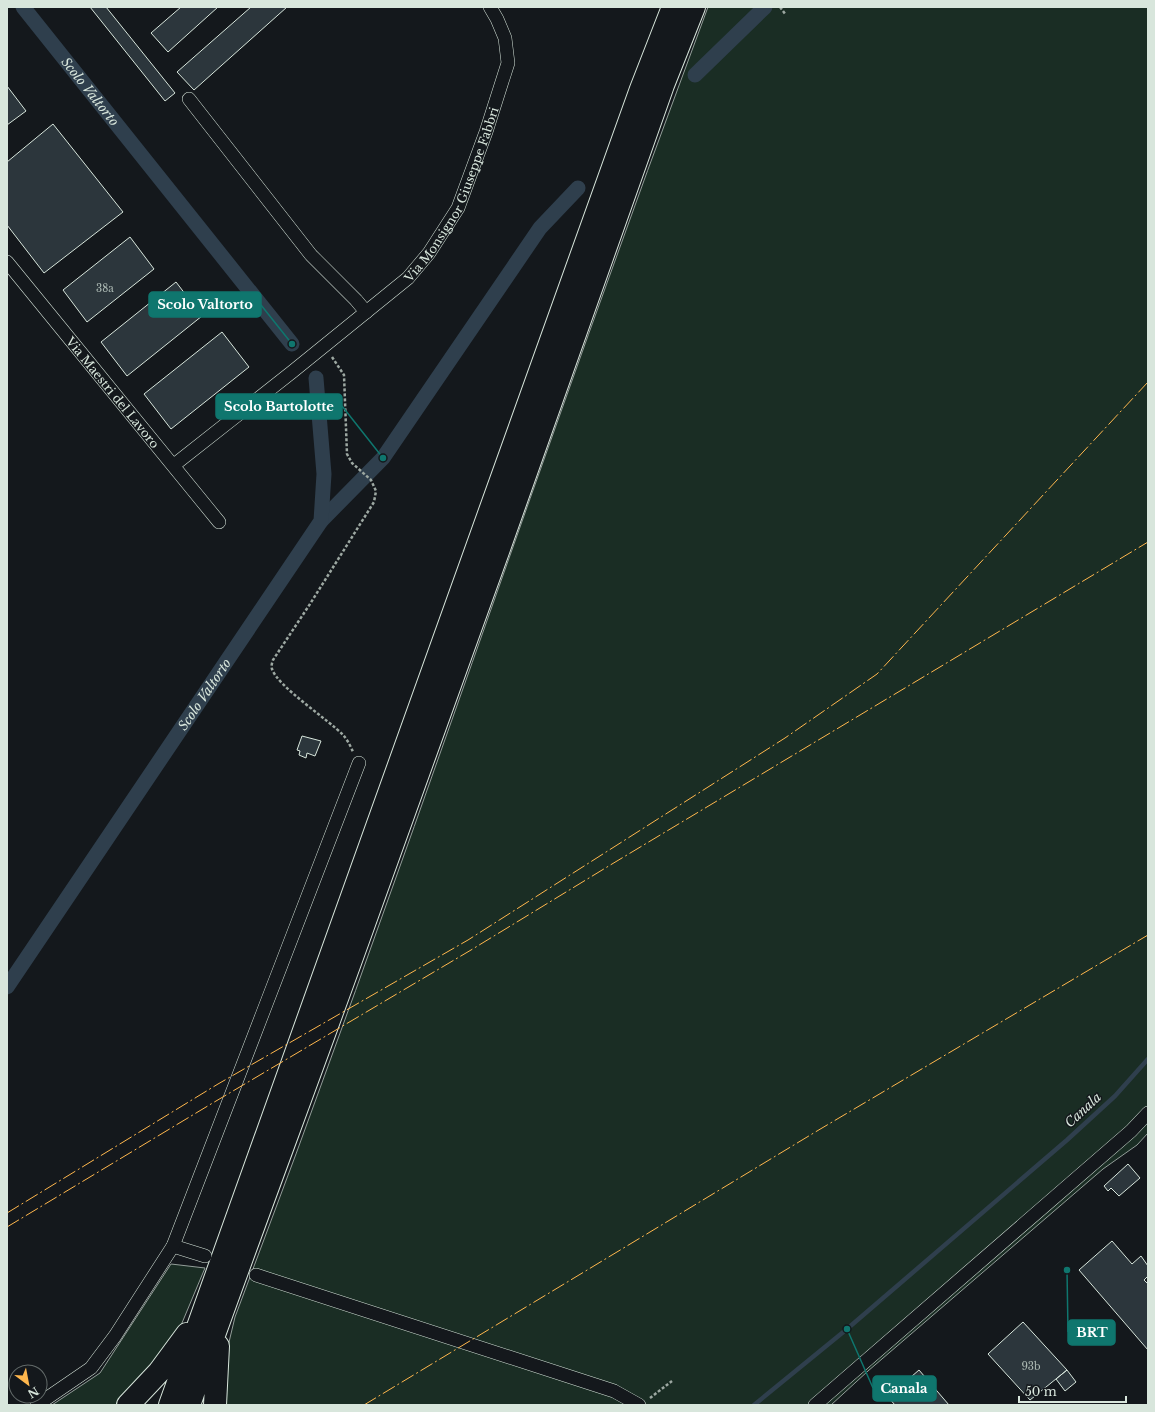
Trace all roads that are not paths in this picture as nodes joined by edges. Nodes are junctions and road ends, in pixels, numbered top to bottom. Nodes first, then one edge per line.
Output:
1 (490, 7) edge
2 (673, 7) edge
3 (694, 7) edge
4 (189, 99) dead end
5 (7, 262) edge
6 (366, 312) junction
7 (174, 465) junction
8 (219, 522) dead end
9 (359, 763) road end
10 (1148, 1113) edge
11 (173, 1246) junction
12 (205, 1256) dead end
13 (256, 1275) dead end
14 (214, 1283) junction
15 (220, 1316) junction
16 (643, 1403) edge
17 (37, 1405) edge
18 (128, 1405) edge
19 (170, 1405) edge
20 (189, 1405) edge
21 (215, 1405) edge
22 (816, 1405) edge

1 - 6 street, Via Monsignor Giuseppe Fabbri
2 - 14 highway
3 - 15 highway
4 - 6 street
5 - 7 street, Via Maestri del Lavoro
6 - 7 street, Via Monsignor Giuseppe Fabbri
7 - 8 street, Via Maestri del Lavoro
9 - 11 street
10 - 22 street
11 - 12 street
11 - 17 street
13 - 16 street
14 - 18 highway
14 - 19 highway
15 - 20 highway
15 - 21 highway

